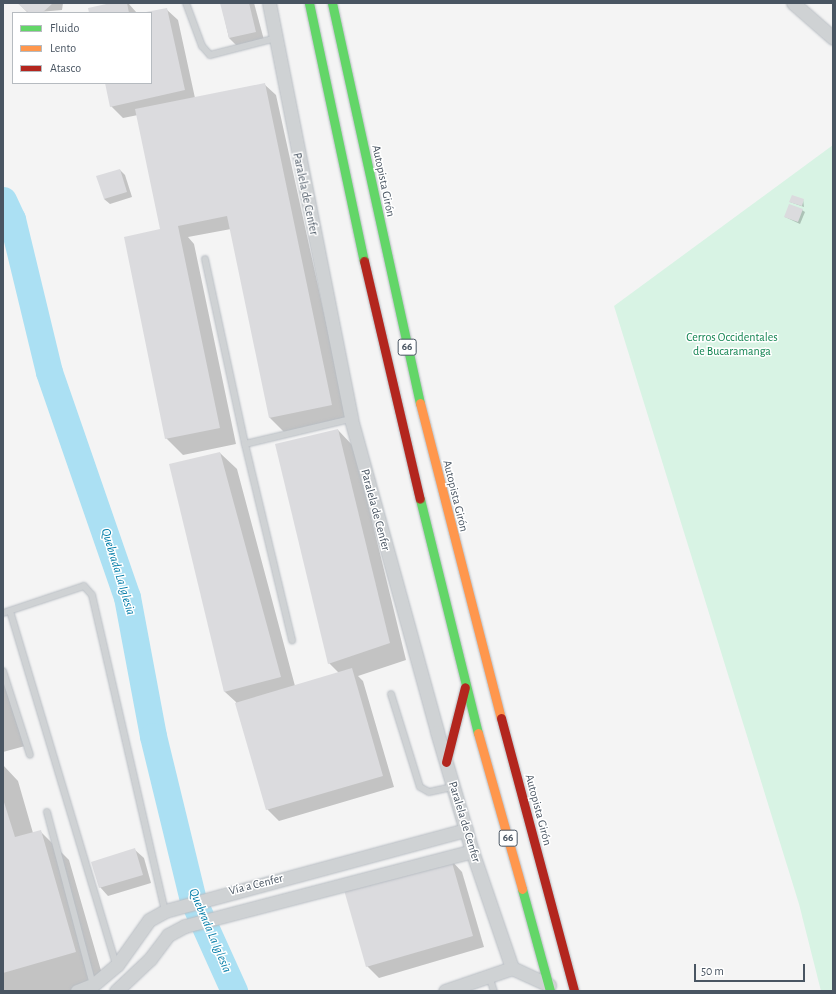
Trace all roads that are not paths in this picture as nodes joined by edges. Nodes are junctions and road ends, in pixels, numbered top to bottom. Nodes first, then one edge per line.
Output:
1 (186, 3) edge
2 (268, 3) edge
3 (309, 3) edge
4 (332, 3) edge
5 (793, 3) edge
6 (833, 38) edge
7 (273, 39) junction
8 (205, 259) dead end
9 (351, 419) junction
10 (245, 444) junction
11 (10, 611) junction
12 (3, 613) edge
13 (292, 640) dead end
14 (3, 671) edge
15 (466, 686) junction
16 (391, 694) dead end
17 (30, 755) dead end
18 (446, 762) junction
19 (453, 787) junction
20 (47, 812) dead end
21 (466, 830) junction
22 (472, 851) junction
23 (165, 910) junction
24 (117, 965) junction
25 (512, 968) junction
26 (489, 976) junction
27 (93, 985) junction
28 (550, 988) edge
29 (77, 991) edge
30 (116, 991) edge
31 (445, 991) edge
32 (494, 991) edge
33 (574, 991) edge

1 - 7 lane
2 - 7 street, Paralela de Cenfer
3 - 15 highway, 66
4 - 33 highway, Autopista Girón / 66
5 - 6 street
7 - 9 street, Paralela de Cenfer
8 - 10 lane
9 - 10 lane
9 - 18 street, Paralela de Cenfer
10 - 13 lane
11 - 12 lane
11 - 23 lane
11 - 24 lane
14 - 17 lane
15 - 18 highway
15 - 28 highway, 66
16 - 19 lane
18 - 19 street, Paralela de Cenfer
19 - 21 street, Paralela de Cenfer
20 - 27 lane
21 - 22 street, Paralela de Cenfer
21 - 23 street, Vía a Cenfer
22 - 25 street, Paralela de Cenfer
22 - 30 street, Vía a Cenfer
23 - 24 street, Vía a Cenfer
24 - 27 street, Vía a Cenfer
25 - 26 street
25 - 28 street
26 - 31 street
26 - 32 lane
27 - 29 street, Vía a Cenfer

